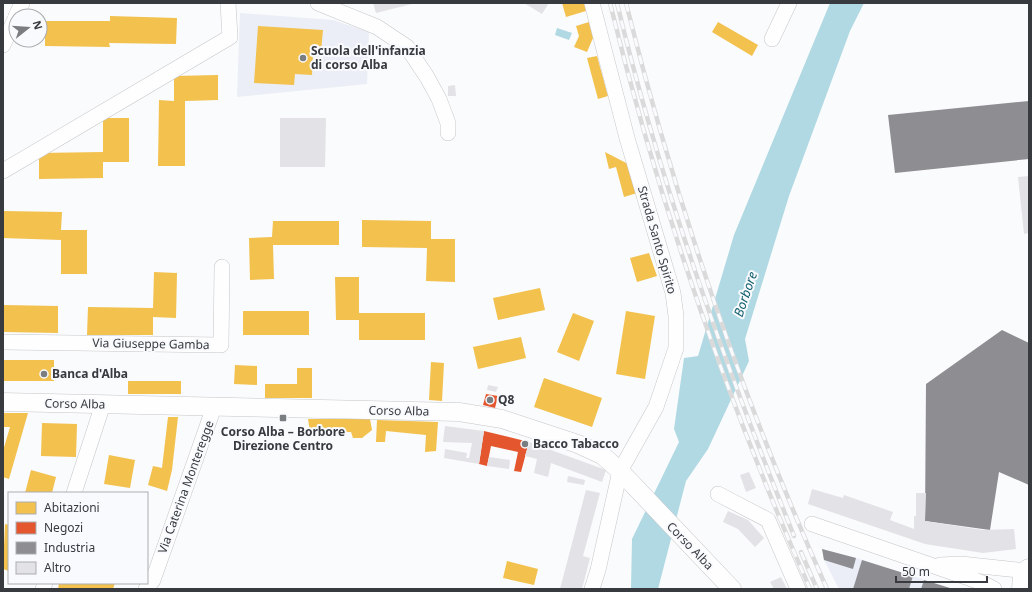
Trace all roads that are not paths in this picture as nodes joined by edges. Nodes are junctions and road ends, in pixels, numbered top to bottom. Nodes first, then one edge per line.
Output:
1 (228, 3) edge
2 (318, 3) edge
3 (592, 3) edge
4 (789, 3) edge
5 (8, 34) edge
6 (772, 40) dead end
7 (3, 46) edge
8 (448, 133) dead end
9 (3, 171) edge
10 (222, 267) dead end
11 (3, 342) edge
12 (3, 402) edge
13 (103, 404) junction
14 (214, 407) junction
15 (620, 471) junction
16 (74, 492) edge
17 (718, 494) dead end
18 (812, 524) dead end
19 (929, 565) junction
20 (1026, 577) edge
21 (146, 589) edge
22 (592, 589) edge
23 (732, 589) edge
24 (798, 589) edge
25 (994, 589) edge

1 - 9 street
2 - 8 street
3 - 15 street, Strada Santo Spirito
4 - 6 street
5 - 7 street
10 - 11 street, Via Giuseppe Gamba
12 - 13 street, Corso Alba
13 - 14 street, Corso Alba
13 - 16 street
14 - 15 street, Corso Alba
14 - 21 street, Via Caterina Monteregge
15 - 22 street, Strada Santo Spirito
15 - 23 street, Corso Alba
17 - 24 street
18 - 19 street
19 - 20 street
19 - 25 street

